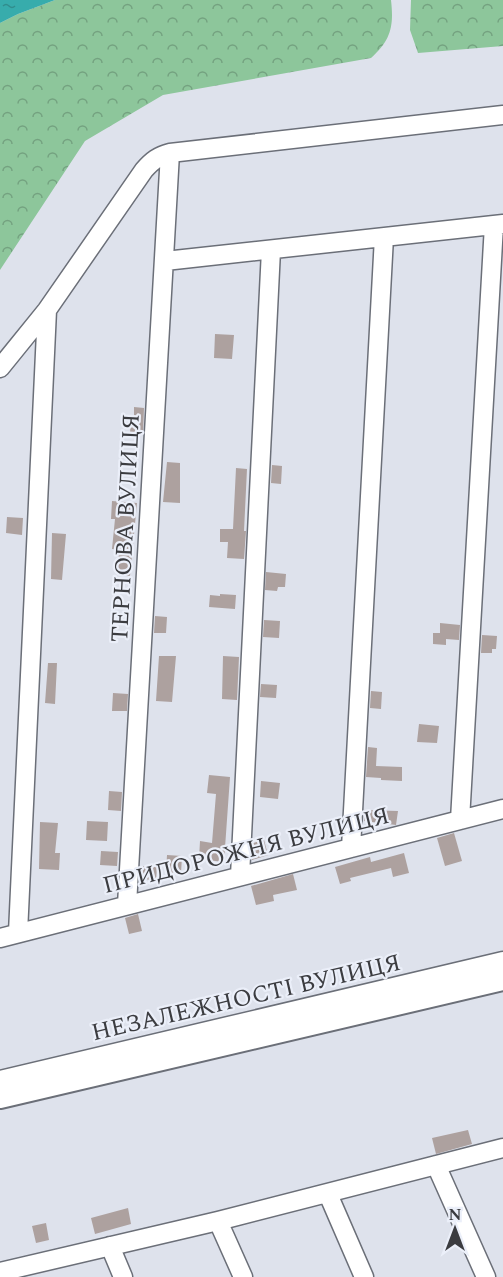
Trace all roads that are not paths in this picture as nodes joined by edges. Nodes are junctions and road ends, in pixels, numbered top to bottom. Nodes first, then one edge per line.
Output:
1 (503, 115) edge
2 (170, 153) junction
3 (498, 225) edge
4 (384, 237) junction
5 (271, 250) junction
6 (165, 261) junction
7 (47, 310) junction
8 (0, 368) edge
9 (503, 809) edge
10 (460, 820) junction
11 (351, 848) junction
12 (240, 876) junction
13 (127, 905) junction
14 (18, 933) junction
15 (0, 938) edge
16 (503, 961) edge
17 (503, 979) edge
18 (0, 1080) edge
19 (0, 1097) edge
20 (503, 1148) edge
21 (436, 1166) junction
22 (328, 1194) junction
23 (218, 1221) junction
24 (110, 1246) junction
25 (0, 1272) edge
26 (123, 1277) edge
27 (243, 1277) edge
28 (364, 1277) edge
29 (486, 1277) edge

1 - 2 street
2 - 6 street, ТЕРНОВА ВУЛИЦЯ
2 - 7 street
3 - 4 street
3 - 10 street
4 - 5 street
4 - 11 street
5 - 6 street
5 - 12 street
6 - 13 street, ТЕРНОВА ВУЛИЦЯ
7 - 8 street
7 - 14 street
9 - 10 street, ПРИДОРОЖНЯ ВУЛИЦЯ
10 - 11 street, ПРИДОРОЖНЯ ВУЛИЦЯ
11 - 12 street, ПРИДОРОЖНЯ ВУЛИЦЯ
12 - 13 street, ПРИДОРОЖНЯ ВУЛИЦЯ
13 - 14 street, ПРИДОРОЖНЯ ВУЛИЦЯ
14 - 15 street, ПРИДОРОЖНЯ ВУЛИЦЯ
16 - 18 street, НЕЗАЛЕЖНОСТІ ВУЛИЦЯ
17 - 19 main road
20 - 21 street
21 - 22 street
21 - 29 street
22 - 23 street
22 - 28 street
23 - 24 street
23 - 27 street
24 - 25 street
24 - 26 street

